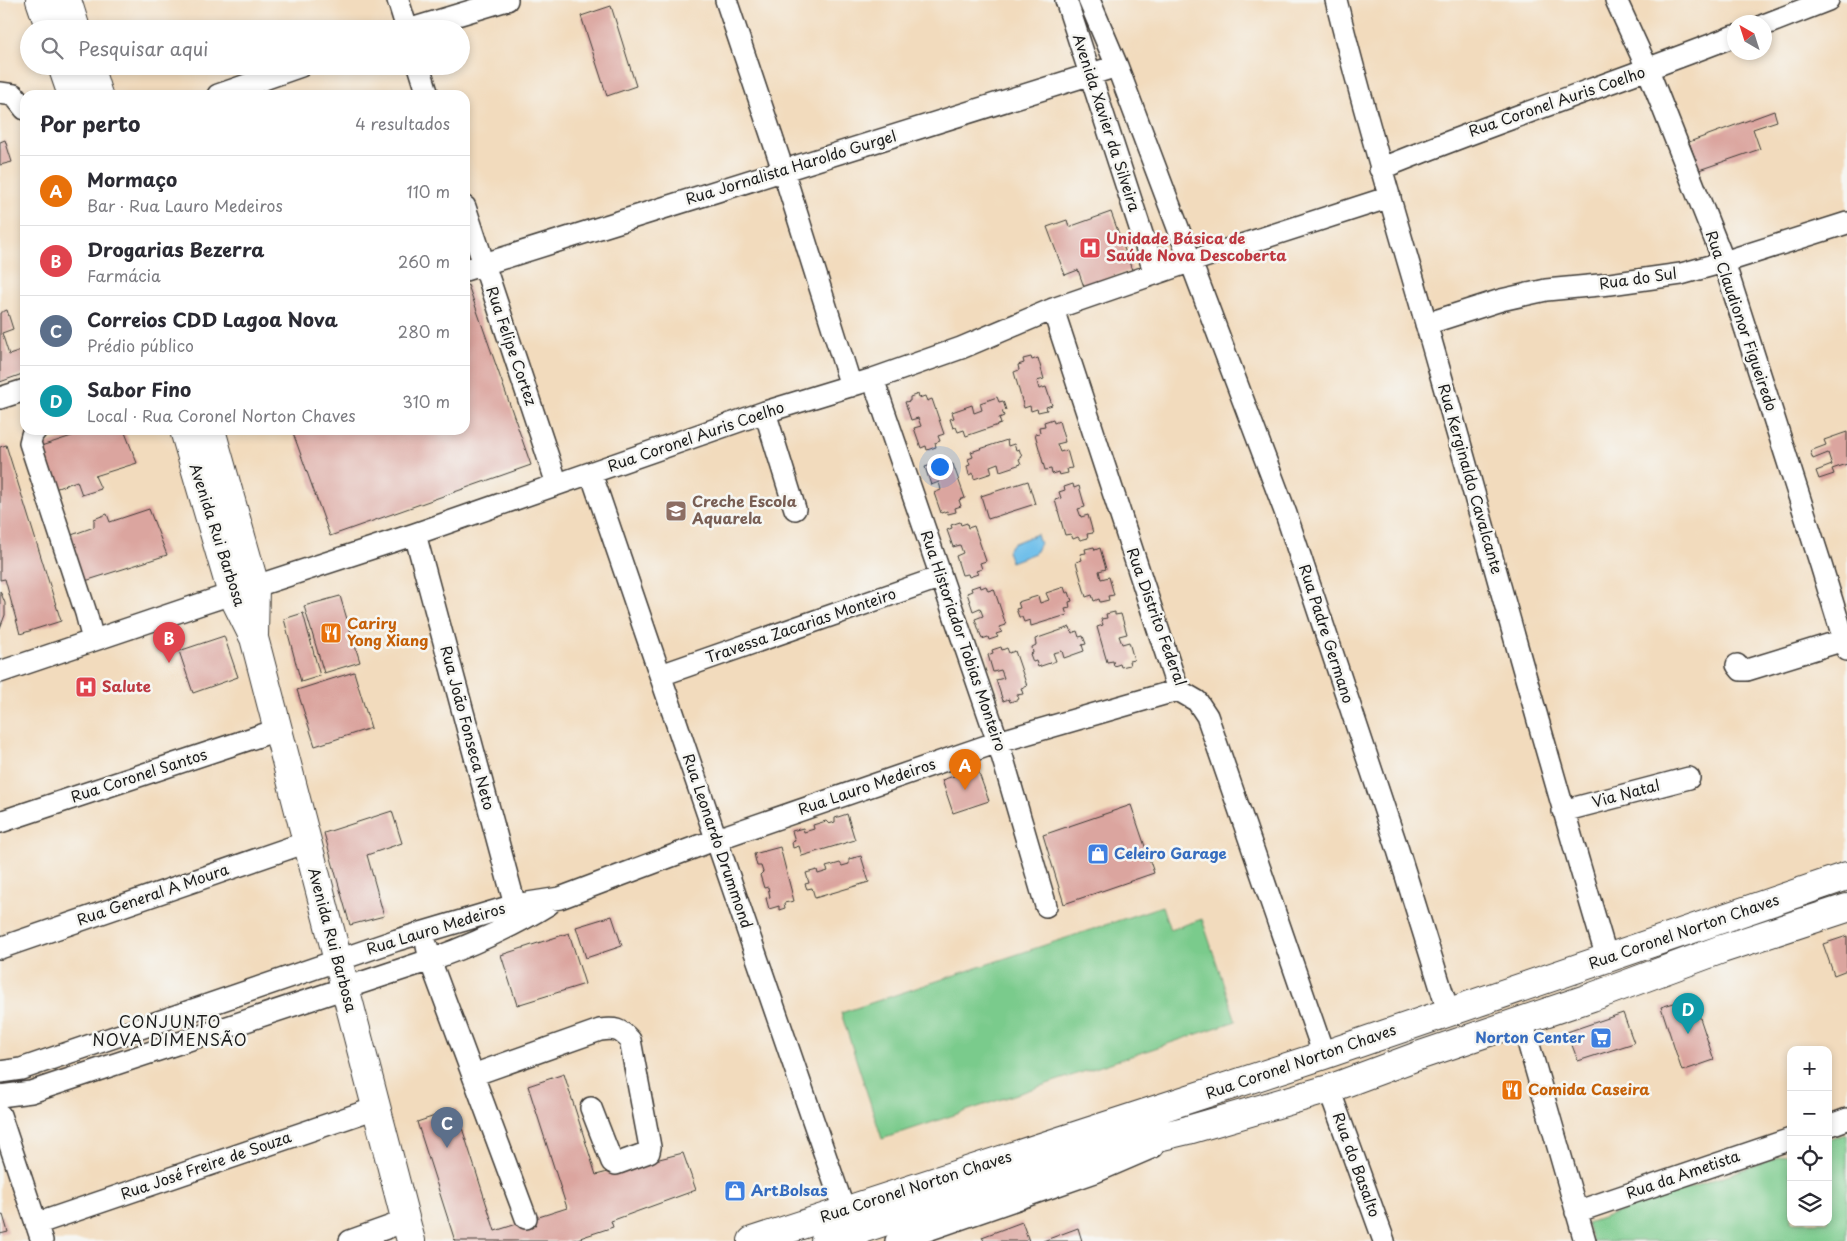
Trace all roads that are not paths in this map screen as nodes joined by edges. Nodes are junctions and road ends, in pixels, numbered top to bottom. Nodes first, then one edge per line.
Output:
1 (40, 0) edge
2 (67, 0) edge
3 (398, 0) edge
4 (508, 0) edge
5 (726, 0) edge
6 (1066, 0) edge
7 (1088, 0) edge
8 (1336, 0) edge
9 (1616, 0) edge
10 (1828, 0) edge
11 (47, 20) edge
12 (73, 20) edge
13 (404, 20) edge
14 (441, 20) edge
15 (1772, 22) edge
16 (1727, 39) edge
17 (1117, 66) junction
18 (1648, 70) junction
19 (65, 75) edge
20 (92, 75) edge
21 (276, 75) edge
22 (422, 75) edge
23 (1090, 75) junction
24 (70, 90) edge
25 (96, 90) edge
26 (232, 90) edge
27 (426, 90) edge
28 (0, 93) edge
29 (20, 103) edge
30 (1380, 169) junction
31 (783, 170) junction
32 (1390, 197) junction
33 (1847, 223) edge
34 (470, 240) edge
35 (1189, 262) junction
36 (1724, 262) junction
37 (474, 267) edge
38 (1155, 274) junction
39 (1053, 309) junction
40 (1426, 324) junction
41 (873, 379) junction
42 (850, 386) junction
43 (20, 392) edge
44 (0, 398) edge
45 (765, 412) junction
46 (32, 435) edge
47 (186, 435) edge
48 (211, 435) edge
49 (591, 473) junction
50 (557, 484) junction
51 (795, 509) dead end
52 (415, 534) junction
53 (942, 577) junction
54 (243, 590) junction
55 (93, 640) junction
56 (1846, 645) edge
57 (1737, 665) dead end
58 (0, 672) edge
59 (661, 675) junction
60 (1178, 690) junction
61 (278, 730) junction
62 (998, 742) junction
63 (1689, 778) dead end
64 (1563, 811) junction
65 (0, 822) edge
66 (717, 839) junction
67 (307, 842) junction
68 (1847, 876) edge
69 (1046, 906) dead end
70 (1847, 908) edge
71 (517, 914) junction
72 (1715, 922) junction
73 (423, 932) junction
74 (0, 948) edge
75 (1722, 949) junction
76 (1607, 958) junction
77 (337, 960) junction
78 (430, 960) junction
79 (344, 988) junction
80 (1448, 1012) junction
81 (1522, 1021) junction
82 (1406, 1026) junction
83 (1324, 1055) junction
84 (1415, 1057) junction
85 (0, 1072) edge
86 (473, 1075) junction
87 (1329, 1089) junction
88 (0, 1096) edge
89 (376, 1108) junction
90 (591, 1108) dead end
91 (0, 1115) edge
92 (1847, 1119) edge
93 (1832, 1125) edge
94 (1188, 1130) junction
95 (1787, 1139) edge
96 (844, 1210) junction
97 (1576, 1212) junction
98 (526, 1218) dead end
99 (408, 1231) edge
100 (39, 1232) edge
101 (935, 1235) edge
102 (350, 1241) edge
103 (752, 1241) edge
104 (825, 1241) edge
105 (896, 1241) edge
106 (1384, 1241) edge
107 (1585, 1241) edge

1 - 11 main road
2 - 12 main road
3 - 13 street
4 - 14 street
5 - 31 street
6 - 23 street, Avenida Xavier da Silveira
7 - 17 street, Avenida Xavier da Silveira
8 - 30 street, Rua Kerginaldo Cavalcante
9 - 18 street, Rua Claudionor Figueiredo
10 - 15 street
16 - 18 street, Rua Coronel Auris Coelho
17 - 23 street, Rua Jornalista Haroldo Gurgel
17 - 35 street, Avenida Xavier da Silveira
18 - 30 street, Rua Coronel Auris Coelho
18 - 36 street, Rua Claudionor Figueiredo
19 - 24 main road
20 - 25 main road
21 - 26 street
22 - 27 street
23 - 31 street, Rua Jornalista Haroldo Gurgel
23 - 38 street, Avenida Xavier da Silveira
28 - 29 street
30 - 32 street, Rua Kerginaldo Cavalcante
31 - 37 street, Rua Jornalista Haroldo Gurgel
31 - 42 street
32 - 35 street, Rua Coronel Auris Coelho
32 - 40 street, Rua Kerginaldo Cavalcante
33 - 36 street, Rua do Sul
34 - 37 street, Rua Felipe Cortez
35 - 38 street, Rua Coronel Auris Coelho
35 - 80 street, Rua Padre Germano
36 - 40 street, Rua do Sul
36 - 56 street, Rua Claudionor Figueiredo
37 - 50 street, Rua Felipe Cortez
38 - 39 street, Rua Coronel Auris Coelho
39 - 41 street, Rua Coronel Auris Coelho
39 - 60 street, Rua Distrito Federal
40 - 64 street, Rua Kerginaldo Cavalcante
41 - 42 street, Rua Coronel Auris Coelho
41 - 53 street, Rua Historiador Tobias Monteiro
42 - 45 street, Rua Coronel Auris Coelho
43 - 44 street
45 - 49 street, Rua Coronel Auris Coelho
45 - 51 street
46 - 55 street
47 - 54 main road, Avenida Rui Barbosa
48 - 54 main road, Avenida Rui Barbosa
49 - 50 street, Rua Coronel Auris Coelho
49 - 59 street, Rua Leonardo Drummond
50 - 52 street, Rua Coronel Auris Coelho
52 - 54 street, Rua Coronel Auris Coelho
52 - 71 street, Rua João Fonseca Neto
53 - 59 street, Travessa Zacarias Monteiro
53 - 62 street, Rua Historiador Tobias Monteiro
54 - 55 street, Rua Coronel Auris Coelho
54 - 61 main road, Avenida Rui Barbosa
55 - 58 street, Rua Coronel Auris Coelho
56 - 57 street
59 - 66 street, Rua Leonardo Drummond
60 - 62 street, Rua Lauro Medeiros
60 - 83 street, Rua Distrito Federal
61 - 65 street, Rua Coronel Santos
61 - 67 main road, Avenida Rui Barbosa
62 - 66 street, Rua Lauro Medeiros
62 - 69 street, Rua Historiador Tobias Monteiro
63 - 64 street, Via Natal
64 - 76 street, Rua Kerginaldo Cavalcante
66 - 71 street, Rua Lauro Medeiros
66 - 96 street, Rua Leonardo Drummond
67 - 74 street, Rua General A Moura
67 - 77 main road, Avenida Rui Barbosa
68 - 72 main road, Rua Coronel Norton Chaves
70 - 75 main road, Rua Coronel Norton Chaves
71 - 73 street, Rua Lauro Medeiros
71 - 78 street, Rua Lauro Medeiros
72 - 75 main road
72 - 76 main road, Rua Coronel Norton Chaves
73 - 77 street, Rua Lauro Medeiros
73 - 78 street
75 - 81 main road, Rua Coronel Norton Chaves
76 - 80 main road, Rua Coronel Norton Chaves
77 - 79 main road, Avenida Rui Barbosa
77 - 85 street, Rua Lauro Medeiros
78 - 79 street, Rua Lauro Medeiros
78 - 86 street
79 - 88 street, Rua Lauro Medeiros
79 - 89 main road, Avenida Rui Barbosa
80 - 82 main road, Rua Coronel Norton Chaves
81 - 84 main road, Rua Coronel Norton Chaves
81 - 97 street
82 - 83 main road, Rua Coronel Norton Chaves
82 - 84 main road
83 - 96 main road, Rua Coronel Norton Chaves
84 - 87 main road, Rua Coronel Norton Chaves
86 - 90 street
86 - 98 street
87 - 94 main road, Rua Coronel Norton Chaves
87 - 106 street, Rua do Basalto
89 - 99 main road, Avenida Rui Barbosa
89 - 100 street, Rua José Freire de Souza
91 - 100 street
92 - 93 street
94 - 101 street, Rua Coronel Norton Chaves
94 - 104 main road, Rua Coronel Norton Chaves
95 - 97 street, Rua da Ametista
96 - 103 main road, Rua Coronel Norton Chaves
97 - 107 street
99 - 102 street
101 - 105 street, Rua Coronel Norton Chaves

